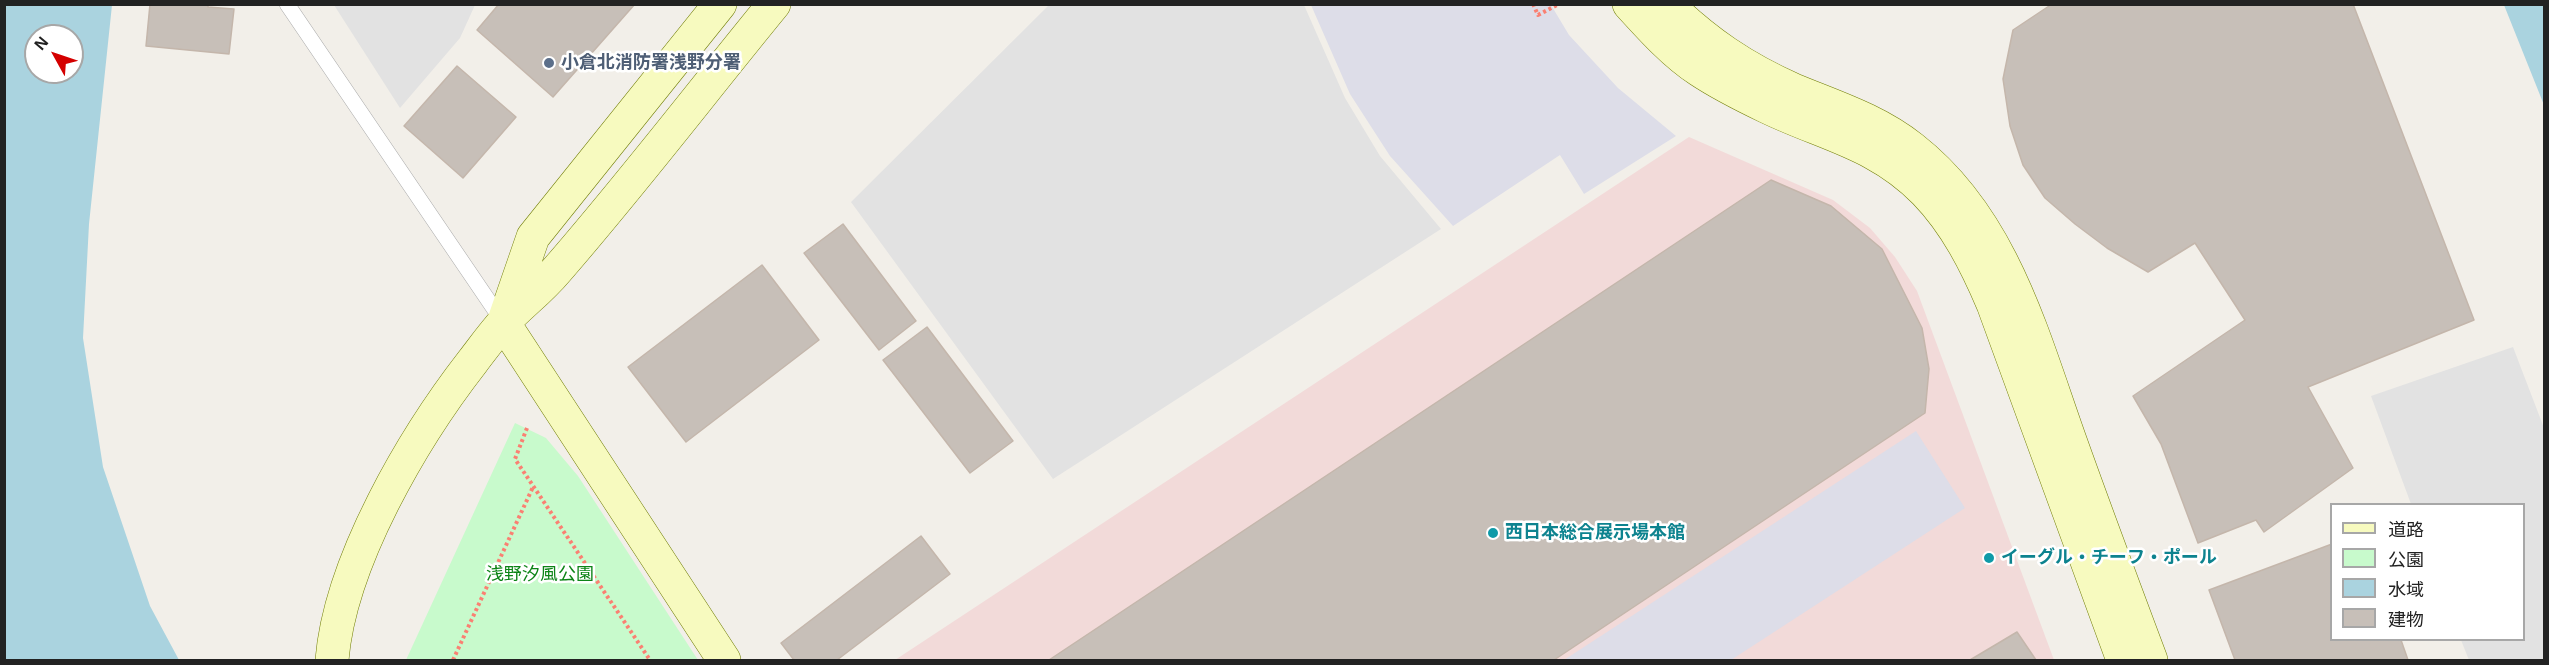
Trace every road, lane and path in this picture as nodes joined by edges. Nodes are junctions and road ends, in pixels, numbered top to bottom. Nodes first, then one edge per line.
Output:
1 (287, 4) edge
2 (720, 4) edge
3 (774, 4) edge
4 (1533, 4) edge
5 (1559, 4) edge
6 (1629, 4) edge
7 (1667, 4) edge
8 (503, 322) junction
9 (527, 428) dead end
10 (533, 486) junction
11 (332, 660) edge
12 (453, 660) edge
13 (650, 660) edge
14 (724, 660) edge
15 (2123, 660) edge
16 (2151, 660) edge

1 - 8 lane
2 - 8 street
3 - 8 street
4 - 5 path
6 - 15 street
7 - 16 street
8 - 11 street
8 - 14 street
9 - 10 path
10 - 12 path
10 - 13 path

